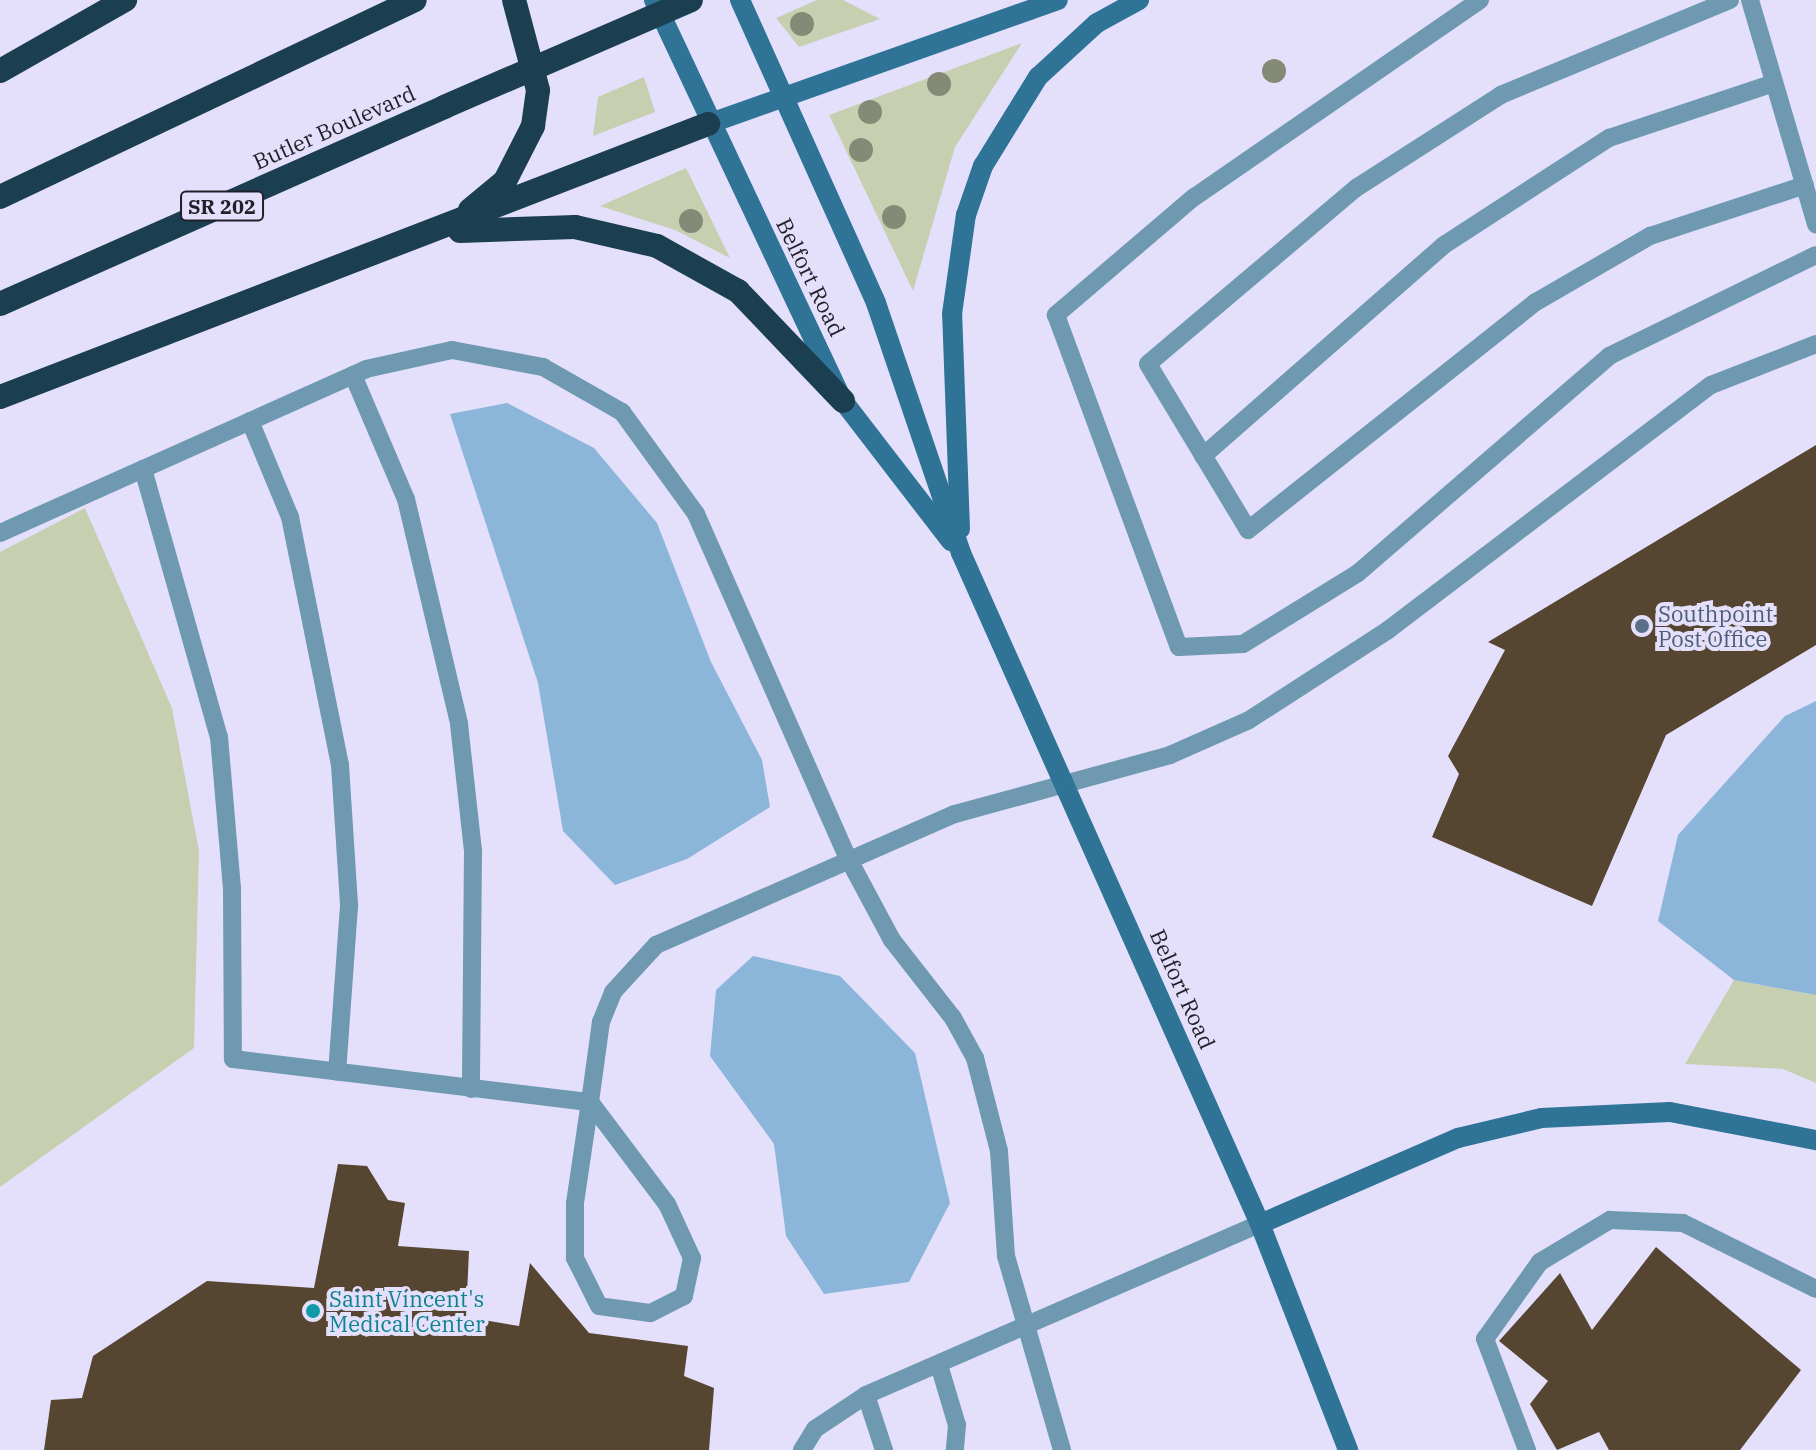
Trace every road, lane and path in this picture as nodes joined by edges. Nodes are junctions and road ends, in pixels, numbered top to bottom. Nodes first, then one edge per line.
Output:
1 (125, 0) edge
2 (514, 0) edge
3 (654, 0) edge
4 (691, 0) edge
5 (740, 0) edge
6 (1058, 0) edge
7 (1139, 0) edge
8 (1480, 0) edge
9 (1730, 0) edge
10 (1750, 0) edge
11 (407, 4) edge
12 (0, 71) edge
13 (1774, 83) junction
14 (783, 98) junction
15 (708, 124) junction
16 (1805, 185) junction
17 (0, 197) edge
18 (1816, 224) edge
19 (422, 235) junction
20 (1816, 255) edge
21 (0, 304) edge
22 (1816, 344) edge
23 (353, 375) junction
24 (0, 397) edge
25 (843, 401) junction
26 (250, 421) junction
27 (1203, 456) junction
28 (143, 469) junction
29 (0, 533) edge
30 (961, 553) junction
31 (1066, 783) junction
32 (848, 858) junction
33 (337, 1072) junction
34 (471, 1089) junction
35 (590, 1102) junction
36 (1816, 1140) edge
37 (1260, 1224) junction
38 (1816, 1289) edge
39 (1030, 1328) junction
40 (939, 1365) junction
41 (866, 1395) junction
42 (802, 1450) edge
43 (884, 1450) edge
44 (955, 1450) edge
45 (1062, 1450) edge
46 (1348, 1450) edge
47 (1527, 1450) edge

1 - 12 highway
2 - 19 highway
3 - 15 main road, Belfort Road
4 - 21 highway, Butler Boulevard / SR 202, bridge
5 - 14 main road, Belfort Road
6 - 14 main road
7 - 30 main road
8 - 20 lane
9 - 27 lane
10 - 13 lane
11 - 17 highway
13 - 16 lane
13 - 27 lane
14 - 15 main road
14 - 30 main road, Belfort Road
15 - 19 highway
15 - 25 main road, Belfort Road
16 - 18 lane
16 - 27 lane
19 - 24 highway
19 - 25 highway
22 - 31 lane
23 - 26 lane
23 - 32 lane
23 - 34 lane
25 - 30 main road, Belfort Road
26 - 28 lane
26 - 33 lane
28 - 29 lane
28 - 33 lane
30 - 31 main road, Belfort Road
31 - 32 lane
31 - 37 main road, Belfort Road
32 - 35 lane
32 - 39 lane
33 - 34 lane
34 - 35 lane
35 - 35 lane
36 - 37 main road
37 - 39 lane
37 - 46 main road, Belfort Road
38 - 47 lane
39 - 40 lane
39 - 45 lane
40 - 41 lane
40 - 44 lane
41 - 42 lane
41 - 43 lane

